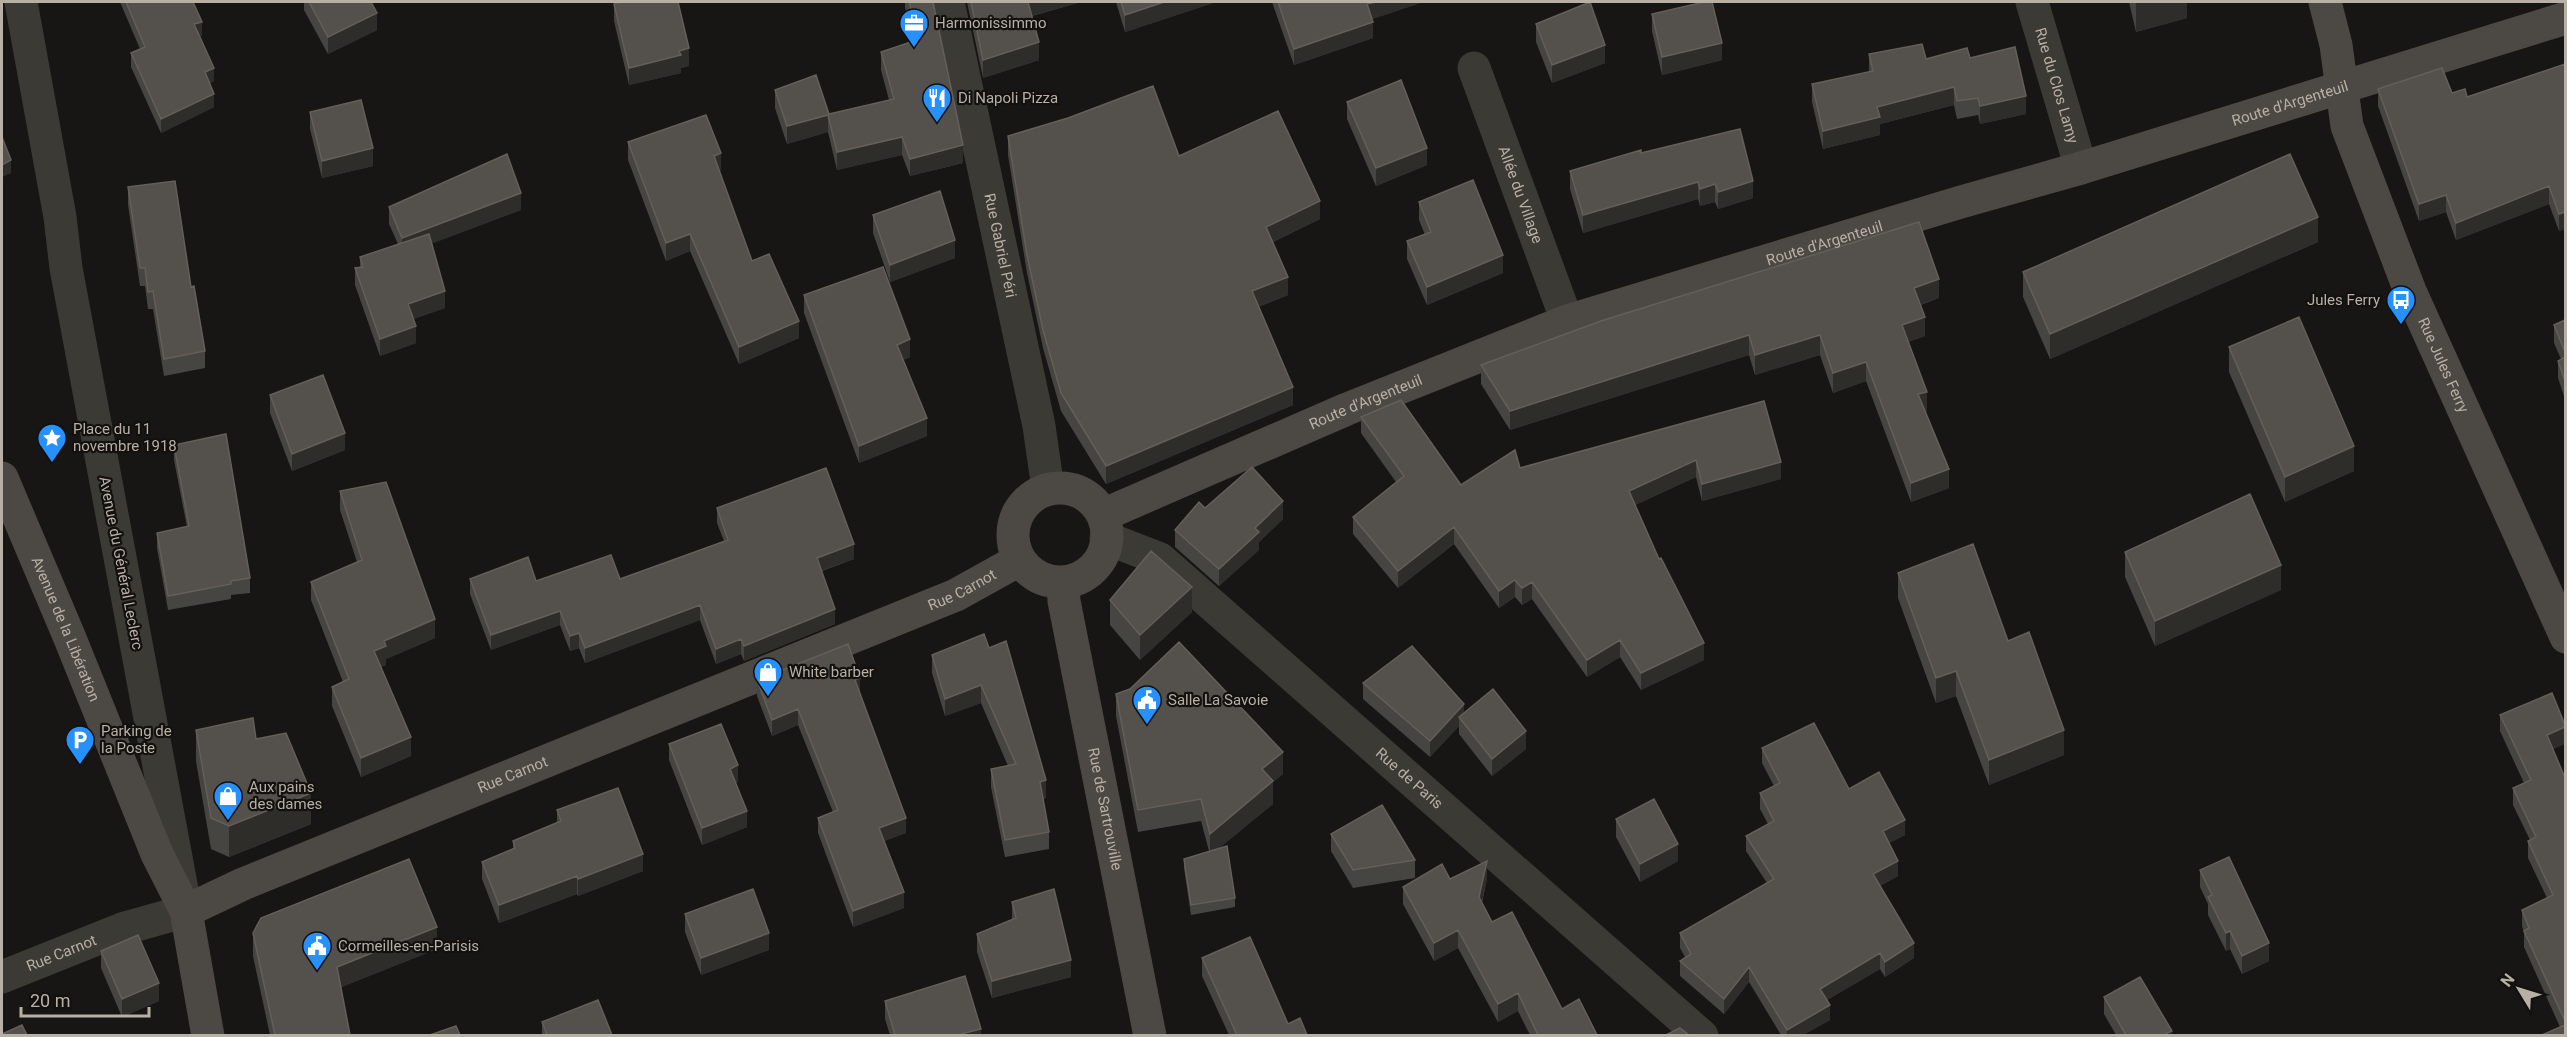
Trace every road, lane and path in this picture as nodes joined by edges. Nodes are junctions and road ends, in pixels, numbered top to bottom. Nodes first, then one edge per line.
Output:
1 (21, 2) edge
2 (948, 2) edge
3 (2032, 2) edge
4 (2325, 2) edge
5 (2565, 18) edge
6 (1474, 68) dead end
7 (2341, 87) junction
8 (2081, 168) junction
9 (1567, 321) junction
10 (2, 477) edge
11 (1048, 489) junction
12 (1104, 527) junction
13 (1019, 560) junction
14 (1063, 583) junction
15 (2565, 637) edge
16 (186, 911) junction
17 (2, 977) edge
18 (208, 1035) edge
19 (1150, 1035) edge
20 (1702, 1035) edge

1 - 16 street, Avenue du Général Leclerc
2 - 11 street, Rue Gabriel Péri
3 - 8 street, Rue du Clos Lamy
4 - 7 main road, Rue Jules Ferry
5 - 7 main road, Route d'Argenteuil
6 - 9 street, Allée du Village
7 - 8 main road, Route d'Argenteuil
7 - 15 main road, Rue Jules Ferry
8 - 9 main road, Route d'Argenteuil
9 - 12 main road, Route d'Argenteuil
10 - 16 main road, Avenue de la Libération
11 - 12 main road
11 - 13 main road
12 - 14 main road
12 - 20 street, Rue de Paris
13 - 14 main road
13 - 16 main road, Rue Carnot
14 - 19 main road, Rue de Sartrouville
16 - 17 street, Rue Carnot
16 - 18 main road, Avenue de la Libération

